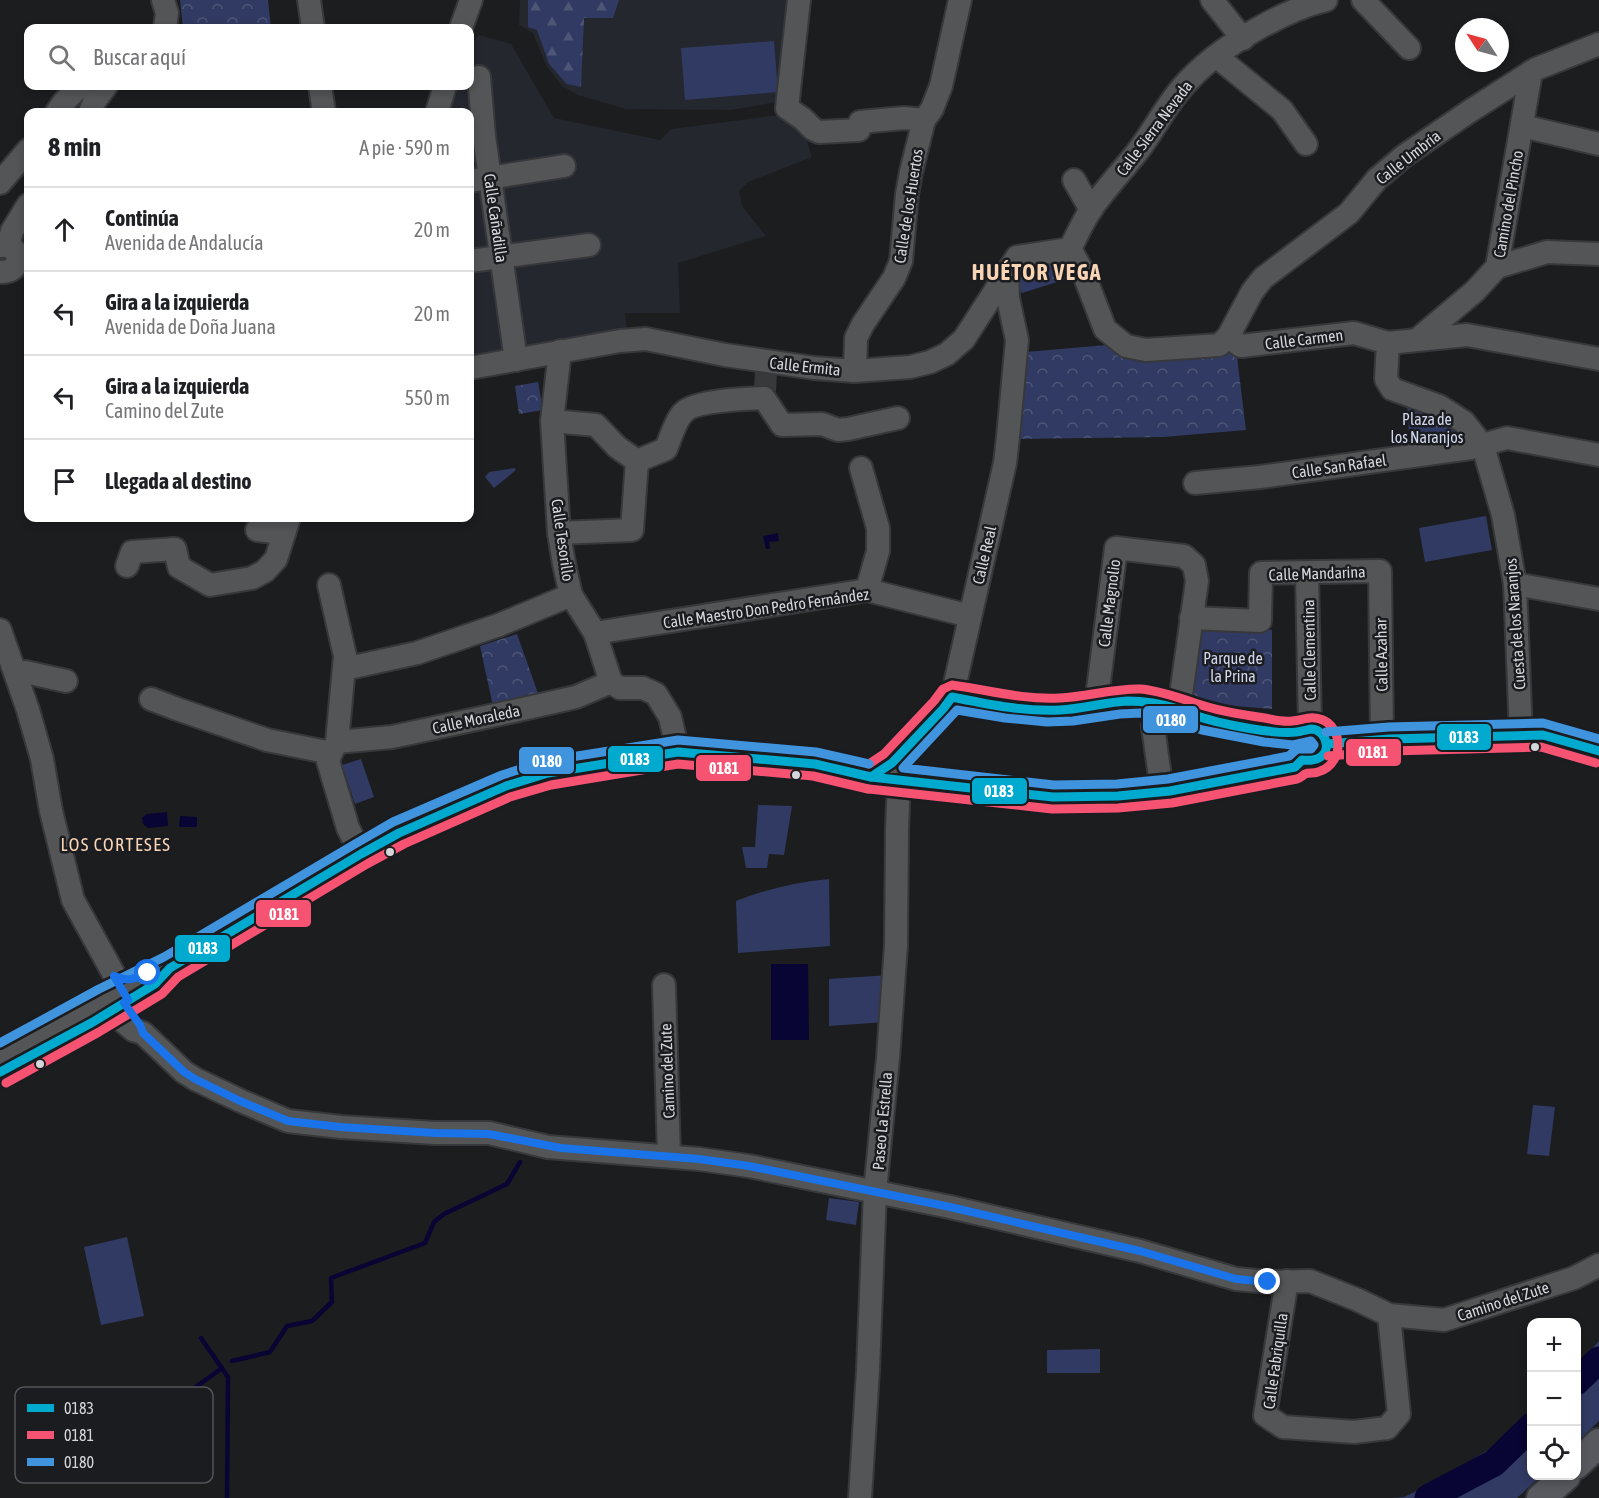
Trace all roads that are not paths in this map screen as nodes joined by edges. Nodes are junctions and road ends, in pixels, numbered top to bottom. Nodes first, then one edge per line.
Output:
1 (163, 0) edge
2 (309, 0) edge
3 (471, 0) edge
4 (800, 0) edge
5 (960, 0) edge
6 (1212, 0) edge
7 (1326, 0) edge
8 (1363, 0) edge
9 (166, 24) edge
10 (312, 24) edge
11 (462, 24) edge
12 (1243, 39) junction
13 (1599, 44) edge
14 (1409, 48) dead end
15 (1216, 56) junction
16 (1531, 72) junction
17 (479, 76) dead end
18 (76, 90) edge
19 (103, 90) edge
20 (320, 90) edge
21 (444, 90) edge
22 (60, 108) edge
23 (92, 108) edge
24 (317, 108) edge
25 (438, 108) edge
26 (924, 120) junction
27 (1522, 126) junction
28 (1306, 144) dead end
29 (1599, 144) edge
30 (24, 155) edge
31 (564, 166) dead end
32 (480, 180) edge
33 (1074, 180) dead end
34 (0, 183) edge
35 (1091, 210) junction
36 (24, 215) edge
37 (589, 245) dead end
38 (1070, 249) junction
39 (9, 253) edge
40 (1599, 254) edge
41 (501, 257) junction
42 (474, 260) edge
43 (1497, 267) junction
44 (1000, 298) junction
45 (1228, 337) junction
46 (1418, 339) junction
47 (1388, 343) junction
48 (560, 351) junction
49 (1599, 359) edge
50 (516, 360) junction
51 (474, 367) edge
52 (855, 371) junction
53 (766, 381) junction
54 (898, 418) dead end
55 (552, 421) junction
56 (1483, 446) junction
57 (1598, 450) edge
58 (637, 461) junction
59 (861, 468) dead end
60 (1195, 483) dead end
61 (286, 525) edge
62 (257, 530) dead end
63 (559, 533) junction
64 (127, 566) dead end
65 (1380, 571) joint
66 (1307, 573) junction
67 (1515, 584) junction
68 (329, 585) dead end
69 (867, 590) junction
70 (572, 595) junction
71 (1599, 598) edge
72 (970, 616) junction
73 (1191, 618) junction
74 (0, 630) edge
75 (595, 633) junction
76 (9, 664) edge
77 (344, 669) junction
78 (66, 681) dead end
79 (611, 682) junction
80 (952, 697) junction
81 (151, 699) dead end
82 (1096, 705) junction
83 (1186, 712) junction
84 (1304, 731) junction
85 (1521, 735) junction
86 (1382, 739) junction
87 (1327, 744) junction
88 (334, 748) junction
89 (1599, 751) edge
90 (678, 752) junction
91 (1302, 760) junction
92 (871, 777) junction
93 (899, 780) junction
94 (1162, 791) junction
95 (361, 854) junction
96 (664, 985) dead end
97 (120, 996) junction
98 (0, 1057) edge
99 (0, 1072) edge
100 (669, 1156) junction
101 (875, 1192) junction
102 (1599, 1265) edge
103 (1287, 1281) junction
104 (1389, 1315) junction
105 (1599, 1443) edge
106 (1581, 1460) edge
107 (1561, 1480) edge
108 (860, 1498) edge
109 (1541, 1498) edge

1 - 9 street
2 - 10 street
3 - 11 street
4 - 26 street
5 - 26 street, Calle de los Huertos
6 - 12 street
7 - 12 street, Calle Sierra Nevada
8 - 14 street
12 - 15 street, Calle Sierra Nevada
13 - 16 street, Calle Umbría
15 - 28 street
15 - 35 street, Calle Sierra Nevada
16 - 27 street, Camino del Pincho
16 - 45 street, Calle Umbría
17 - 32 street, Calle Cañadilla
18 - 22 street
19 - 23 street
20 - 24 street
21 - 25 street
26 - 52 street, Calle de los Huertos
27 - 29 street
27 - 43 street, Camino del Pincho
30 - 34 street
31 - 32 street
32 - 41 street, Calle Cañadilla
33 - 35 street
35 - 38 street, Calle Sierra Nevada
36 - 39 street
37 - 41 street
38 - 44 street, Calle Real
38 - 45 street
40 - 43 street
41 - 42 street
41 - 50 street, Calle Cañadilla
43 - 46 street, Camino del Pincho
44 - 52 street, Calle Ermita
44 - 72 street, Calle Real
45 - 47 street, Calle Carmen
46 - 47 street, Calle Carmen
46 - 49 street, Calle Carmen
47 - 56 street, Cuesta de los Naranjos
48 - 50 street, Calle Ermita
48 - 53 street, Calle Ermita
48 - 55 street, Calle Tesorillo
50 - 51 street, Calle Ermita
52 - 53 street, Calle Ermita
53 - 54 street
53 - 58 street
55 - 58 street
55 - 63 street, Calle Tesorillo
56 - 57 street, Calle San Rafael
56 - 60 street, Calle San Rafael
56 - 67 street, Cuesta de los Naranjos
58 - 63 street
59 - 69 street
61 - 62 street
61 - 64 street
63 - 70 street, Calle Tesorillo
65 - 66 street, Calle Mandarina
65 - 86 street, Calle Azahar
66 - 73 street, Calle Mandarina
66 - 84 street, Calle Clementina
67 - 71 street
67 - 85 street, Cuesta de los Naranjos
68 - 77 street
69 - 72 street, Calle Maestro Don Pedro Fernández
69 - 75 street, Calle Maestro Don Pedro Fernández
70 - 75 street, Calle Tesorillo
70 - 77 street
72 - 80 street, Calle Real
73 - 82 street, Calle Magnolio
73 - 83 street, Calle Magnolio
74 - 76 street, Camino del Zute
75 - 79 street, Calle Tesorillo
76 - 78 street
76 - 97 street, Camino del Zute
77 - 88 street
79 - 88 street, Calle Moraleda
79 - 90 street
80 - 82 street
80 - 92 street, Calle Real
81 - 88 street, Calle Moraleda
82 - 83 street
83 - 84 street
83 - 94 street
84 - 87 street
84 - 91 street
85 - 86 street
85 - 89 street
86 - 87 street
87 - 91 street
88 - 95 street
90 - 92 street
90 - 95 street
91 - 94 street
92 - 93 street
93 - 94 street
93 - 101 street, Paseo La Estrella
95 - 97 street
96 - 100 street, Camino del Zute
97 - 98 street
97 - 99 street
97 - 100 street, Camino del Zute
100 - 101 street, Camino del Zute
101 - 103 street, Camino del Zute
101 - 108 street, Paseo La Estrella
102 - 104 street, Camino del Zute
103 - 104 street, Camino del Zute
103 - 104 street, Calle Fabriquilla
105 - 106 main road
107 - 109 main road

